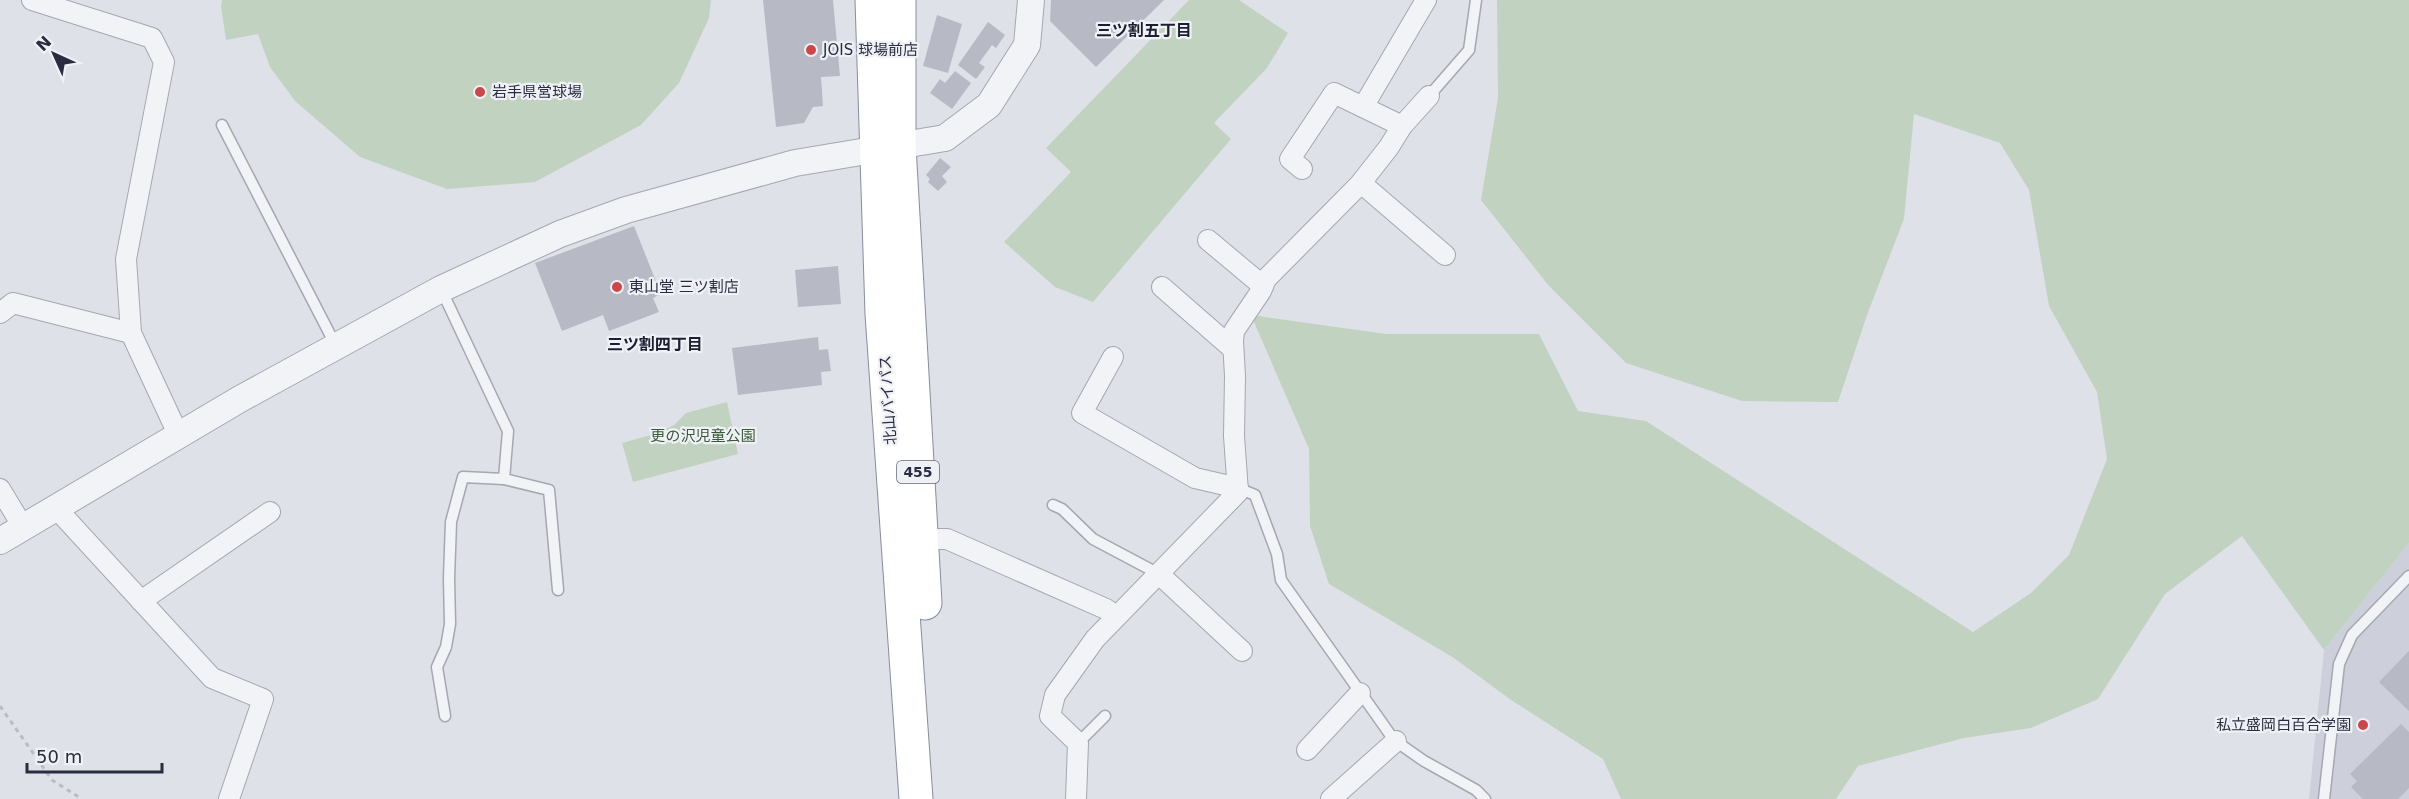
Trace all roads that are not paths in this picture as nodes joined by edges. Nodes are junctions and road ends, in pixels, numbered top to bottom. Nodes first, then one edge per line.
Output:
1 (32, 0) edge
2 (872, 0) edge
3 (899, 0) edge
4 (1031, 0) edge
5 (1426, 0) edge
6 (1476, 0) edge
7 (1429, 96) joint
8 (1363, 107) junction
9 (222, 125) dead end
10 (1402, 126) junction
11 (887, 147) junction
12 (1302, 169) dead end
13 (1361, 183) junction
14 (1208, 240) dead end
15 (1445, 255) dead end
16 (1263, 286) junction
17 (1162, 288) dead end
18 (441, 289) junction
19 (0, 312) edge
20 (131, 333) junction
21 (336, 346) junction
22 (1233, 349) junction
23 (1113, 357) dead end
24 (178, 434) junction
25 (504, 479) junction
26 (1238, 488) junction
27 (0, 489) edge
28 (1053, 505) dead end
29 (56, 508) junction
30 (270, 512) dead end
31 (23, 527) junction
32 (921, 539) junction
33 (0, 541) edge
34 (1160, 574) junction
35 (2409, 576) edge
36 (558, 590) dead end
37 (141, 601) junction
38 (1116, 616) junction
39 (1242, 651) dead end
40 (1360, 693) junction
41 (445, 716) dead end
42 (1105, 716) dead end
43 (1396, 741) junction
44 (1078, 743) junction
45 (1307, 750) dead end
46 (229, 799) edge
47 (916, 799) edge
48 (936, 799) edge
49 (1076, 799) edge
50 (1331, 799) edge
51 (1485, 799) edge
52 (2324, 799) edge

1 - 20 street
2 - 11 highway, 北山バイパス / 455
3 - 11 highway, 北山バイパス / 455
4 - 11 street
5 - 8 street
6 - 7 lane
7 - 10 street
8 - 10 street
8 - 12 street
9 - 21 lane
10 - 13 street
11 - 18 street
11 - 32 highway, 北山バイパス / 455
11 - 47 highway, 北山バイパス / 455
13 - 15 street
13 - 16 street
14 - 16 street
16 - 22 street
17 - 22 street
18 - 21 street
18 - 25 lane
19 - 20 street
20 - 24 street
21 - 24 street
22 - 26 street
23 - 26 street
24 - 29 street
25 - 36 lane
25 - 41 lane
26 - 34 street
26 - 40 lane
27 - 31 street
28 - 34 lane
29 - 31 street
29 - 37 street
30 - 37 street
31 - 33 street
32 - 38 street
32 - 48 highway, 北山バイパス / 455
34 - 38 street
34 - 39 street
35 - 52 lane
37 - 46 street
38 - 44 street
40 - 43 lane
40 - 45 street
42 - 44 lane
43 - 50 street
43 - 51 lane
44 - 49 street

